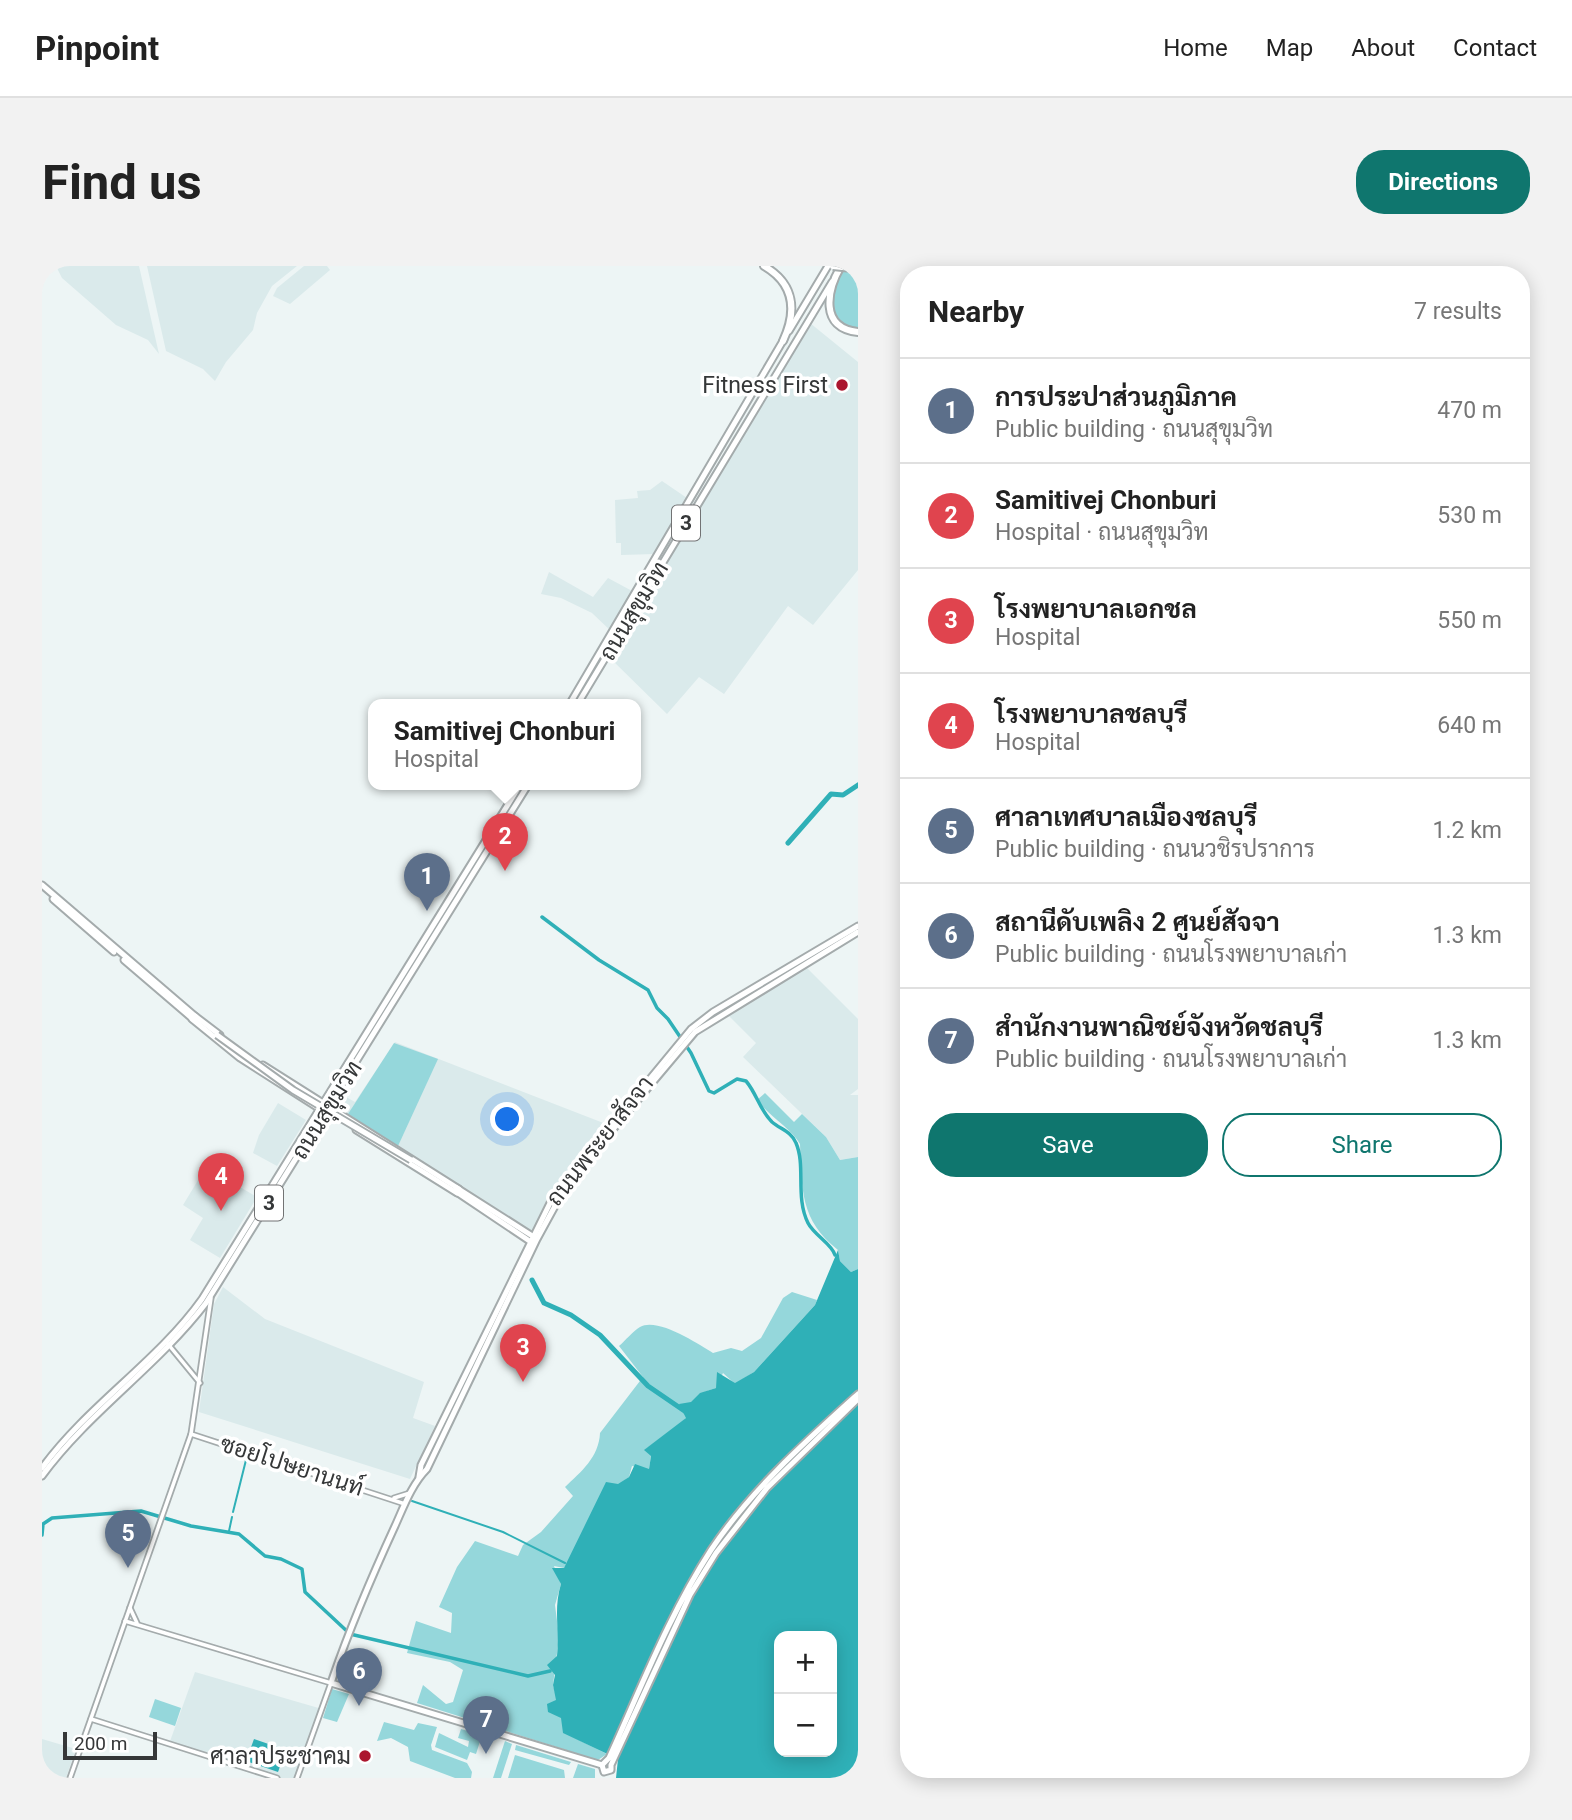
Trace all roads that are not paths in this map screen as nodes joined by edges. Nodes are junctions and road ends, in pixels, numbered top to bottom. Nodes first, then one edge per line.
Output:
1 (764, 266) edge
2 (828, 266) edge
3 (834, 266) edge
4 (841, 266) edge
5 (855, 269) edge
6 (832, 282) junction
7 (858, 332) edge
8 (783, 341) junction
9 (735, 423) junction
10 (743, 427) junction
11 (576, 699) edge
12 (576, 699) edge
13 (517, 790) edge
14 (525, 790) edge
15 (42, 887) edge
16 (858, 926) edge
17 (858, 932) edge
18 (194, 1017) junction
19 (685, 1038) junction
20 (294, 1090) junction
21 (327, 1104) junction
22 (323, 1111) junction
23 (458, 1191) junction
24 (533, 1240) junction
25 (211, 1294) junction
26 (167, 1344) junction
27 (200, 1383) junction
28 (858, 1394) edge
29 (858, 1399) edge
30 (98, 1410) junction
31 (191, 1434) junction
32 (42, 1468) edge
33 (42, 1476) edge
34 (412, 1492) junction
35 (392, 1499) junction
36 (405, 1504) junction
37 (130, 1606) junction
38 (125, 1620) junction
39 (136, 1624) junction
40 (120, 1634) junction
41 (331, 1683) junction
42 (91, 1719) junction
43 (609, 1762) junction
44 (605, 1775) edge
45 (70, 1778) edge
46 (277, 1778) edge
47 (298, 1778) edge

1 - 8 highway
2 - 8 main road, ถนนสุขุมวิท / 3
3 - 5 highway, bridge
4 - 6 highway, ถนนสุขุมวิท / 3
6 - 7 highway
6 - 10 main road, ถนนสุขุมวิท / 3
8 - 9 main road, ถนนสุขุมวิท / 3
9 - 10 main road
9 - 12 main road, ถนนสุขุมวิท / 3
10 - 11 main road, ถนนสุขุมวิท / 3
13 - 21 main road, ถนนสุขุมวิท / 3
14 - 21 main road, ถนนสุขุมวิท / 3
15 - 18 main road
16 - 19 main road, ถนนพระยาสัจจา
17 - 19 main road, ถนนพระยาสัจจา
18 - 20 main road
18 - 23 main road, bridge
19 - 24 main road, ถนนพระยาสัจจา
20 - 21 main road
20 - 22 main road
21 - 22 main road, ถนนสุขุมวิท / 3
21 - 23 main road
22 - 23 main road
22 - 25 main road, ถนนสุขุมวิท / 3
22 - 26 main road, ถนนสุขุมวิท / 3
23 - 24 main road
24 - 34 main road, ถนนพระยาสัจจา
25 - 26 main road, ถนนสุขุมวิท / 3
25 - 27 street
26 - 27 street
26 - 30 main road, ถนนสุขุมวิท / 3
27 - 31 street
28 - 43 main road
29 - 43 main road
30 - 32 main road, ถนนสุขุมวิท
30 - 33 main road, ถนนสุขุมวิท
31 - 35 street, ซอยโปษยานนท์
31 - 37 street
34 - 35 street, ซอยโปษยานนท์
34 - 36 main road, ถนนพระยาสัจจา
35 - 36 street, ซอยโปษยานนท์
36 - 41 main road, ถนนพระยาสัจจา
37 - 38 street
37 - 39 street
38 - 39 street
38 - 40 street
39 - 40 street
39 - 41 street
40 - 42 street
41 - 43 main road
41 - 47 street, ถนนพระยาสัจจา
42 - 45 street
42 - 46 street
43 - 44 main road

